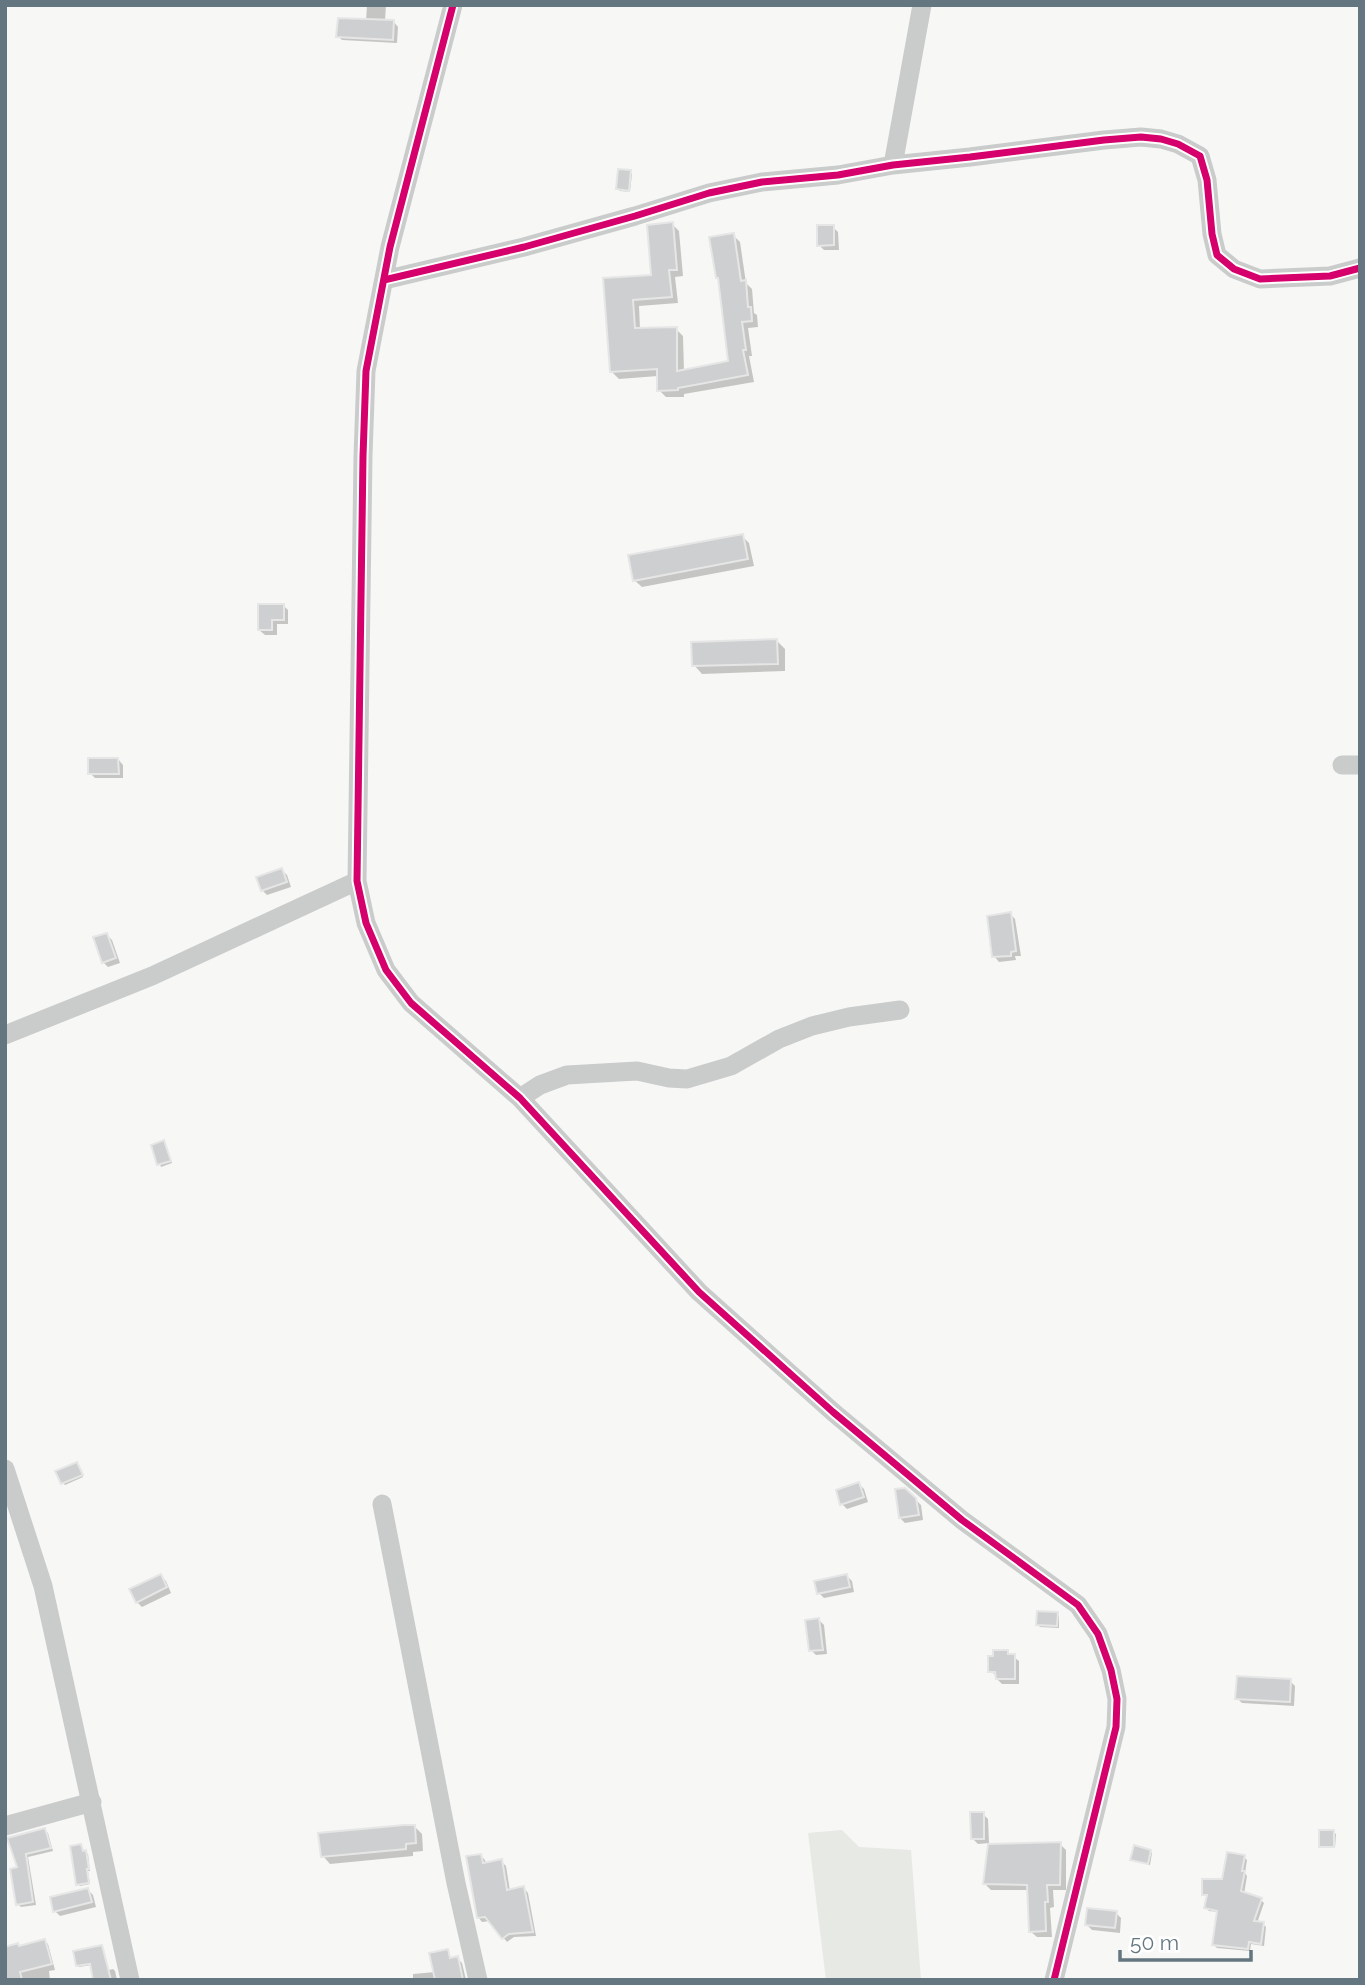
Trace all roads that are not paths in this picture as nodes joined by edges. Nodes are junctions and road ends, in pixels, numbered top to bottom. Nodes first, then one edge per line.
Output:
1 (453, 5) edge
2 (922, 5) edge
3 (893, 165) junction
4 (1360, 268) edge
5 (384, 280) junction
6 (357, 881) junction
7 (900, 1010) dead end
8 (5, 1035) edge
9 (520, 1098) junction
10 (5, 1469) edge
11 (382, 1504) dead end
12 (92, 1802) junction
13 (5, 1826) edge
14 (130, 1980) edge
15 (478, 1980) edge
16 (1054, 1980) edge

1 - 5 street
2 - 3 street
3 - 4 street
3 - 5 street
5 - 6 street
6 - 8 street
6 - 9 street
7 - 9 street
9 - 16 street
10 - 12 street
11 - 15 street
12 - 13 street
12 - 14 street

